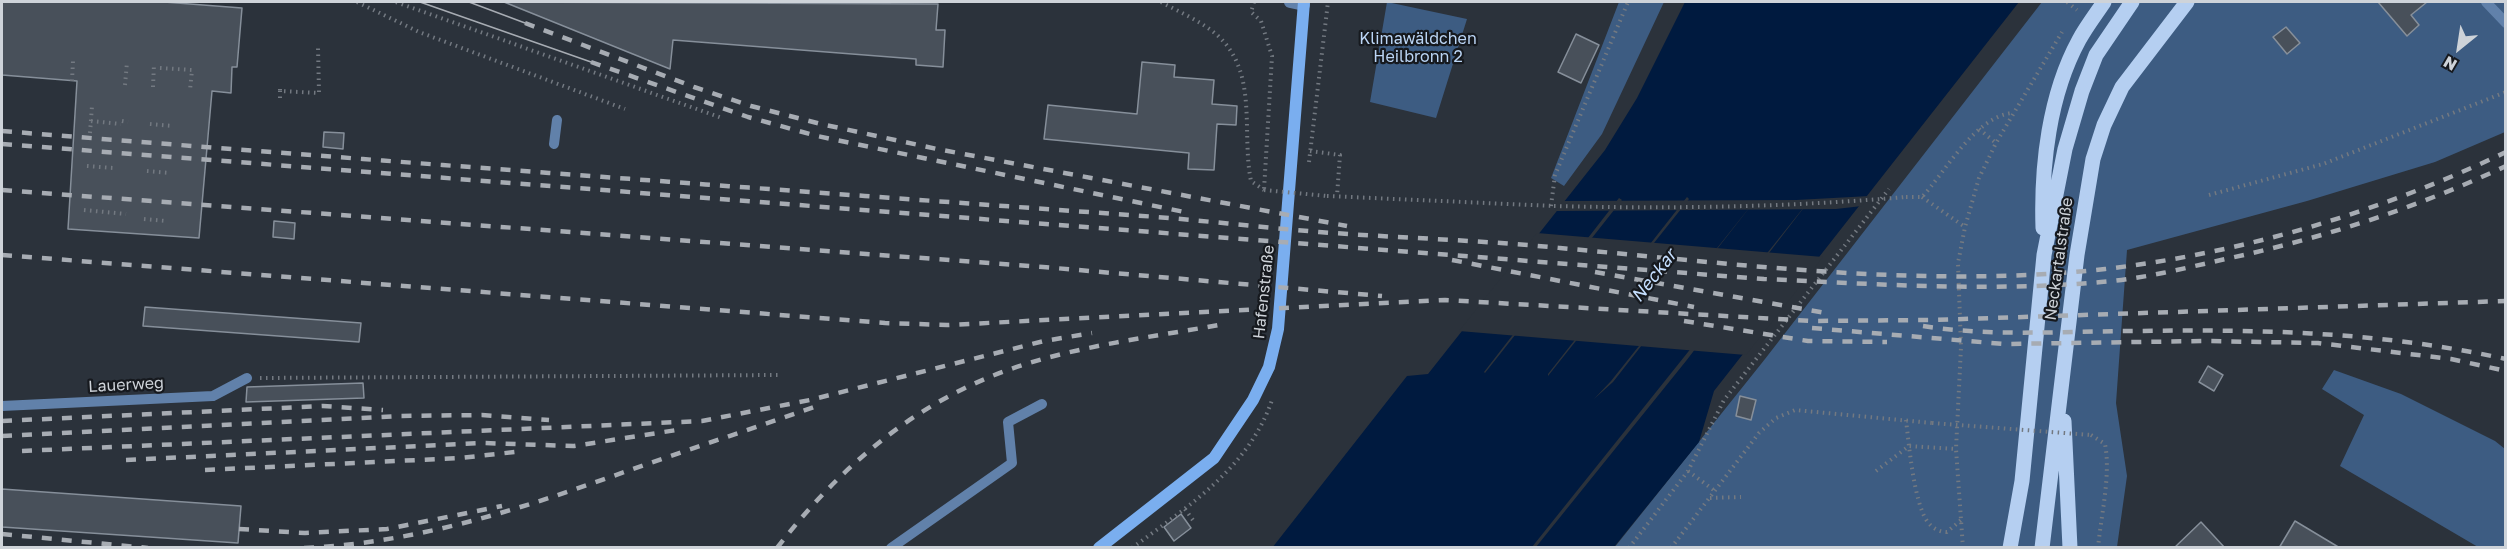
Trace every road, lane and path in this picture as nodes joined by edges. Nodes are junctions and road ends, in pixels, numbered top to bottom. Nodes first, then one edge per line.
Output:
1 (357, 2) edge
2 (396, 2) edge
3 (1161, 2) edge
4 (1254, 2) edge
5 (1290, 2) edge
6 (1628, 2) edge
7 (2067, 2) edge
8 (2083, 2) edge
9 (2104, 2) edge
10 (2132, 2) edge
11 (2187, 2) edge
12 (2486, 2) edge
13 (1304, 3) edge
14 (2077, 9) junction
15 (2072, 18) dead end
16 (2505, 23) edge
17 (2066, 26) dead end
18 (318, 47) dead end
19 (73, 60) dead end
20 (127, 62) dead end
21 (154, 64) dead end
22 (160, 68) dead end
23 (72, 81) dead end
24 (125, 85) dead end
25 (153, 87) dead end
26 (190, 90) dead end
27 (2505, 92) edge
28 (280, 98) dead end
29 (92, 106) dead end
30 (625, 109) dead end
31 (2013, 113) junction
32 (722, 118) dead end
33 (557, 120) dead end
34 (91, 121) junction
35 (128, 122) dead end
36 (150, 124) dead end
37 (173, 126) dead end
38 (1979, 129) junction
39 (90, 133) dead end
40 (1996, 143) junction
41 (554, 144) dead end
42 (1310, 151) dead end
43 (87, 166) dead end
44 (112, 168) dead end
45 (147, 171) dead end
46 (170, 172) dead end
47 (1889, 189) dead end
48 (1264, 190) junction
49 (2209, 195) dead end
50 (1337, 196) junction
51 (1922, 197) junction
52 (1552, 206) junction
53 (84, 210) dead end
54 (126, 214) dead end
55 (144, 219) dead end
56 (166, 221) dead end
57 (1965, 227) junction
58 (2044, 255) junction
59 (779, 375) dead end
60 (247, 378) joint
61 (2061, 382) junction
62 (1041, 404) dead end
63 (2, 406) edge
64 (1906, 420) junction
65 (1909, 446) junction
66 (1956, 448) junction
67 (1689, 471) junction
68 (1876, 471) dead end
69 (1715, 491) junction
70 (1741, 497) dead end
71 (1709, 498) junction
72 (1185, 509) dead end
73 (1962, 518) junction
74 (1195, 523) dead end
75 (891, 548) edge
76 (1099, 548) edge
77 (1629, 548) edge
78 (1671, 548) edge
79 (1963, 548) edge
80 (2010, 548) edge
81 (2042, 548) edge
82 (2070, 548) edge
83 (2098, 548) edge

1 - 30 path
2 - 32 path
3 - 48 path
4 - 48 path
5 - 13 street
6 - 52 path
7 - 14 path
8 - 14 path
9 - 58 main road, Neckartalstraße
10 - 58 main road, Neckartalstraße
11 - 61 main road, Neckartalstraße
12 - 16 lane
13 - 76 main road, Hafenstraße
14 - 15 path
17 - 31 path
18 - 28 path
19 - 23 path
20 - 24 path
21 - 25 path
22 - 26 path
27 - 49 path
29 - 34 path
31 - 38 path
31 - 40 path
33 - 41 lane
34 - 35 path
34 - 39 path
36 - 37 path
38 - 40 path
38 - 51 path
40 - 57 path
42 - 50 path
43 - 44 path
45 - 46 path
47 - 67 path
48 - 50 path, bridge
50 - 52 path
51 - 52 path, bridge
51 - 57 path
53 - 54 path
55 - 56 path
57 - 66 path
58 - 80 main road, Neckartalstraße
59 - 60 path
60 - 63 lane, Lauerweg
61 - 81 main road, Neckartalstraße
61 - 82 main road
62 - 75 lane
64 - 65 path
64 - 69 path
64 - 83 path, bridge
65 - 66 path
65 - 68 path
65 - 73 path
66 - 73 path
67 - 69 path
67 - 77 path
69 - 71 path
70 - 71 path
71 - 78 path
72 - 74 path
73 - 79 path

